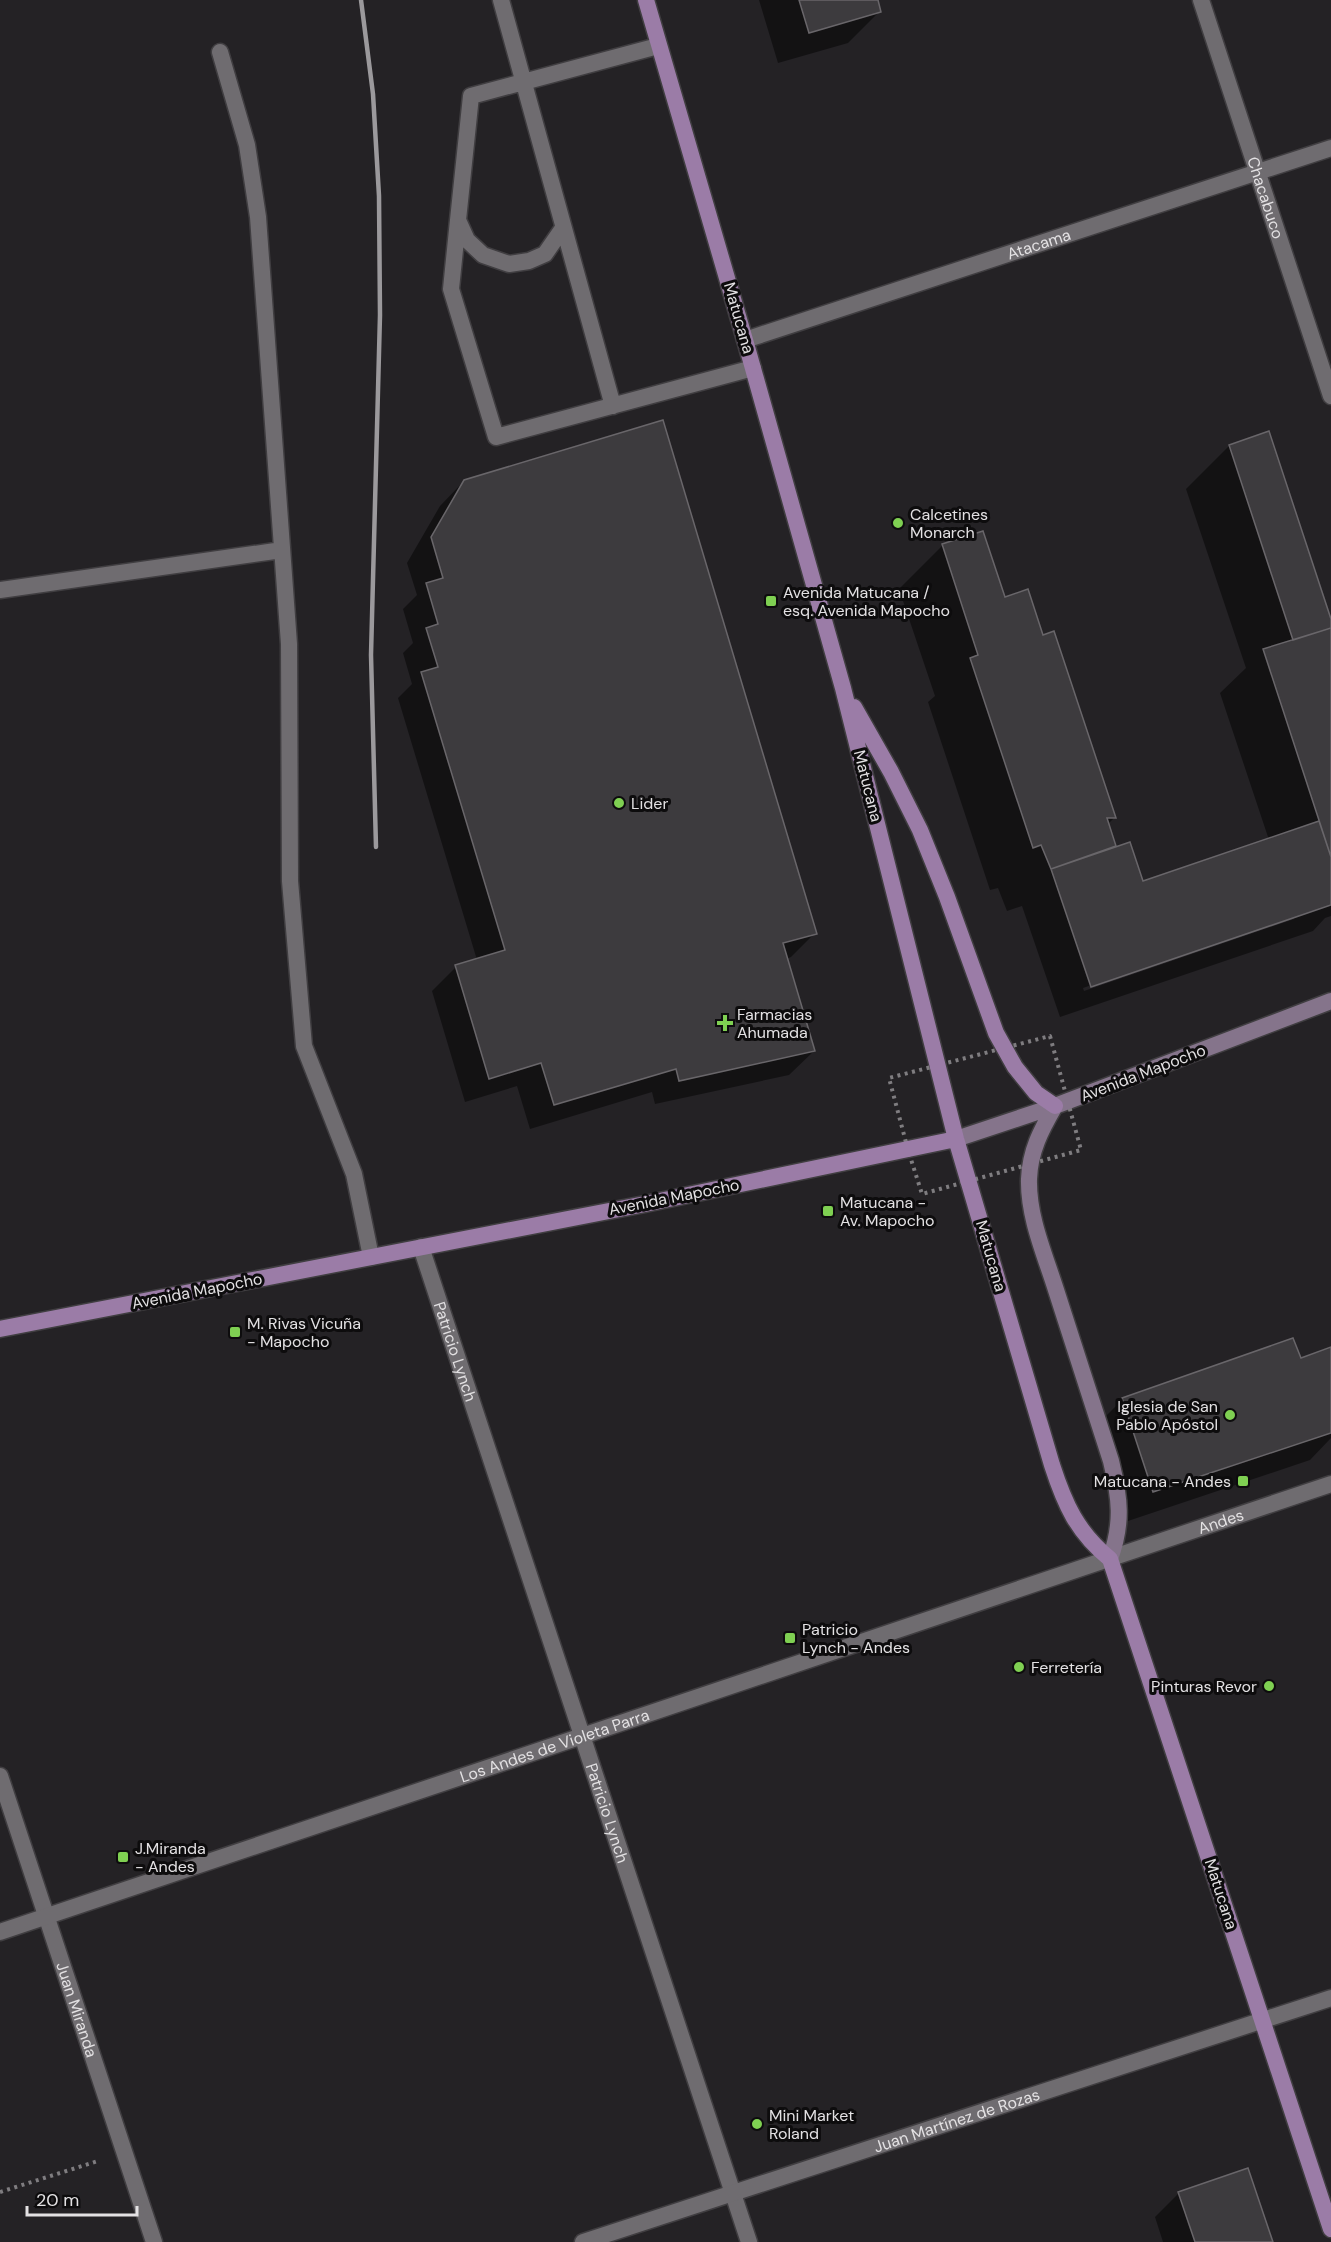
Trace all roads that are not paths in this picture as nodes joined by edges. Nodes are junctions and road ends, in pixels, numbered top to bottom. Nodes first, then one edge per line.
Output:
1 (501, 0) edge
2 (646, 0) edge
3 (1201, 0) edge
4 (658, 46) junction
5 (220, 52) dead end
6 (523, 83) junction
7 (1331, 148) edge
8 (1258, 172) junction
9 (458, 220) junction
10 (562, 228) junction
11 (745, 340) junction
12 (753, 368) junction
13 (1331, 396) edge
14 (613, 406) junction
15 (282, 550) junction
16 (0, 590) edge
17 (843, 688) junction
18 (1331, 1001) edge
19 (1055, 1107) junction
20 (956, 1139) junction
21 (421, 1247) junction
22 (371, 1257) junction
23 (0, 1329) edge
24 (1331, 1484) edge
25 (1110, 1559) junction
26 (582, 1737) junction
27 (0, 1776) edge
28 (46, 1917) junction
29 (0, 1932) edge
30 (1331, 1998) edge
31 (1262, 2021) junction
32 (733, 2193) junction
33 (1331, 2229) edge
34 (154, 2242) edge
35 (584, 2242) edge
36 (749, 2242) edge

1 - 6 street
2 - 4 main road, Matucana
3 - 8 street, Chacabuco
4 - 6 street
4 - 11 main road, Matucana
5 - 15 street
6 - 9 street
6 - 10 street
7 - 8 street, Atacama
8 - 11 street, Atacama
8 - 13 street, Chacabuco
9 - 10 street
9 - 14 street
10 - 14 street
11 - 12 main road, Matucana
12 - 14 street
12 - 17 main road, Matucana
15 - 16 street
15 - 22 street
17 - 19 main road
17 - 20 main road, Matucana
18 - 19 main road, Avenida Mapocho
19 - 20 main road, Avenida Mapocho
19 - 25 main road
20 - 21 main road, Avenida Mapocho
20 - 25 main road, Matucana
21 - 22 main road, Avenida Mapocho
21 - 26 street, Patricio Lynch
22 - 23 main road, Avenida Mapocho
24 - 25 street, Andes
25 - 26 street, Los Andes de Violeta Parra
25 - 31 main road, Matucana
26 - 28 street, Los Andes de Violeta Parra
26 - 32 street, Patricio Lynch
27 - 28 street, Juan Miranda
28 - 29 street, Los Andes de Violeta Parra
28 - 34 street, Juan Miranda
30 - 31 street, Juan Martínez de Rozas
31 - 32 street, Juan Martínez de Rozas
31 - 33 main road, Matucana
32 - 35 street, Juan Martínez de Rozas
32 - 36 street, Patricio Lynch

